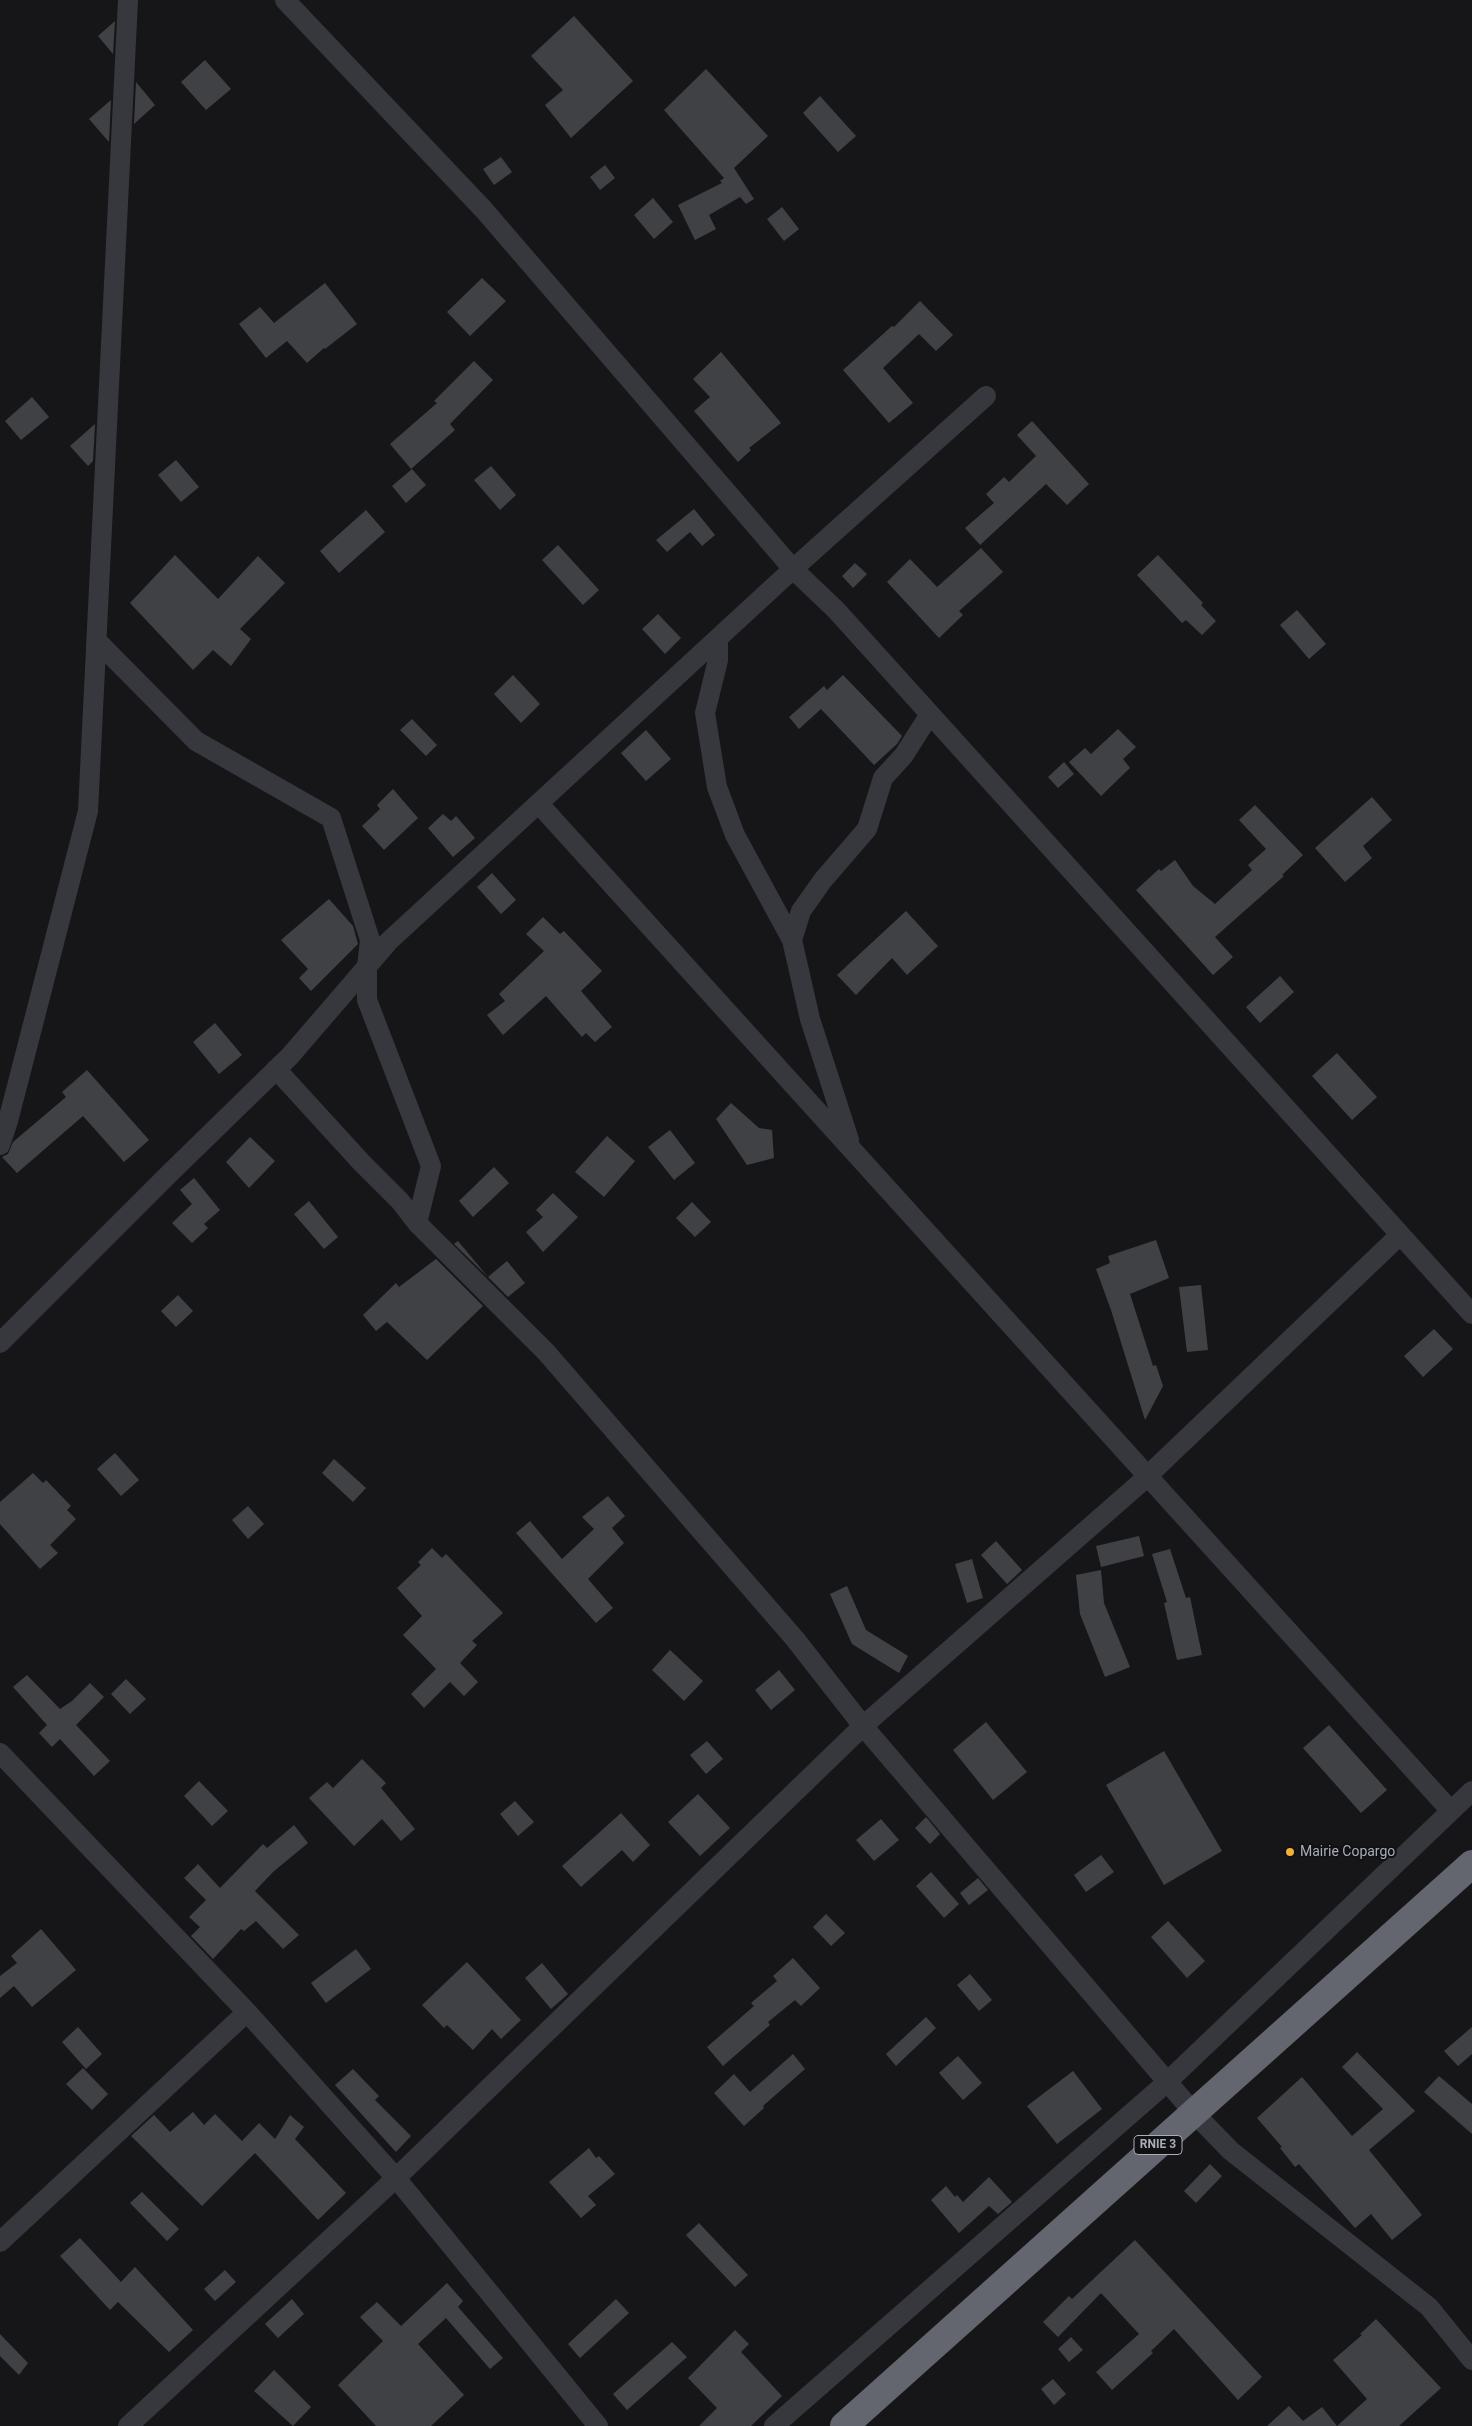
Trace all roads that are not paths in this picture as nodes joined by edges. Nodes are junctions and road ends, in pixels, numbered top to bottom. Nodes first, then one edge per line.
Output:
1 (128, 0) edge
2 (285, 0) edge
3 (986, 396) dead end
4 (793, 570) junction
5 (718, 640) junction
6 (98, 642) junction
7 (930, 714) junction
8 (539, 804) junction
9 (792, 940) junction
10 (367, 967) junction
11 (276, 1069) junction
12 (0, 1145) edge
13 (852, 1149) junction
14 (417, 1224) junction
15 (1400, 1235) junction
16 (1472, 1314) edge
17 (0, 1343) edge
18 (1148, 1476) junction
19 (863, 1726) junction
20 (0, 1753) edge
21 (1472, 1791) edge
22 (1452, 1811) junction
23 (1472, 1864) edge
24 (247, 2012) junction
25 (1166, 2083) junction
26 (1194, 2113) junction
27 (396, 2178) junction
28 (0, 2242) edge
29 (1472, 2360) edge
30 (128, 2426) edge
31 (598, 2426) edge
32 (774, 2426) edge
33 (844, 2426) edge

1 - 6 street
2 - 4 street
3 - 4 street
4 - 5 street
4 - 7 street
5 - 8 street
5 - 9 street
6 - 10 street
6 - 12 street
7 - 9 street
7 - 15 street
8 - 10 street
8 - 13 street
9 - 13 street
10 - 11 street
10 - 14 street
11 - 14 street
11 - 17 street
13 - 18 street
14 - 19 street
15 - 16 street
15 - 18 street
18 - 19 street
18 - 22 street
19 - 25 street
19 - 27 street
20 - 24 street
21 - 22 street
22 - 25 street
23 - 26 highway, RNIE 3
24 - 27 street
24 - 28 street
25 - 26 street
25 - 32 street
26 - 29 street
26 - 33 highway, RNIE 3
27 - 30 street
27 - 31 street

